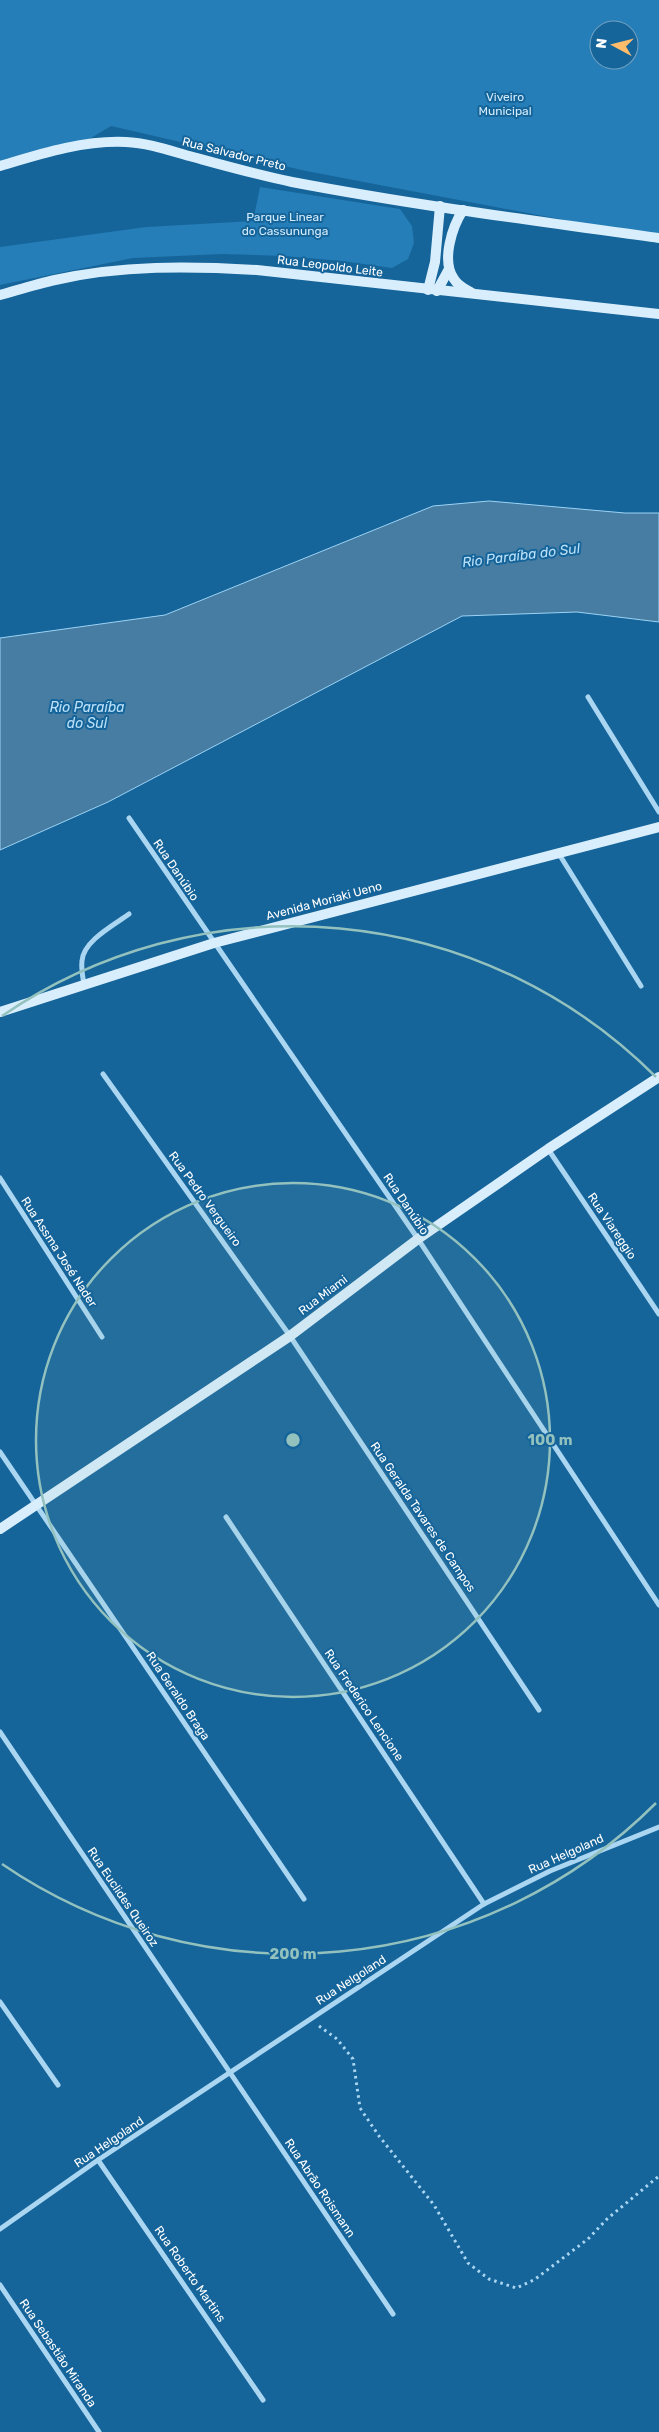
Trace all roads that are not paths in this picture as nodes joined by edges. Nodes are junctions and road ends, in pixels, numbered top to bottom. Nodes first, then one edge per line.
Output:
1 (0, 166) edge
2 (440, 206) junction
3 (463, 210) junction
4 (659, 238) edge
5 (448, 269) junction
6 (432, 291) junction
7 (0, 295) edge
8 (476, 296) junction
9 (659, 314) edge
10 (588, 696) dead end
11 (659, 812) edge
12 (129, 818) dead end
13 (659, 827) edge
14 (559, 853) junction
15 (129, 914) dead end
16 (214, 943) junction
17 (84, 986) junction
18 (641, 986) dead end
19 (0, 1012) edge
20 (103, 1074) dead end
21 (659, 1077) edge
22 (548, 1148) junction
23 (0, 1178) edge
24 (418, 1239) junction
25 (659, 1314) edge
26 (290, 1336) junction
27 (102, 1337) dead end
28 (0, 1452) edge
29 (36, 1505) junction
30 (226, 1517) dead end
31 (0, 1529) edge
32 (659, 1605) edge
33 (539, 1710) dead end
34 (0, 1732) edge
35 (659, 1827) edge
36 (304, 1899) dead end
37 (484, 1904) junction
38 (0, 2002) edge
39 (230, 2072) junction
40 (58, 2086) dead end
41 (98, 2160) junction
42 (0, 2229) edge
43 (0, 2285) edge
44 (393, 2314) dead end
45 (263, 2400) dead end
46 (100, 2432) edge

1 - 2 main road, Rua Salvador Preto
2 - 3 main road, Rua Salvador Preto
2 - 6 main road
3 - 4 main road, Rua Salvador Preto
3 - 5 main road
5 - 6 main road
5 - 8 main road
6 - 7 main road, Rua Leopoldo Leite
6 - 8 main road, Rua Leopoldo Leite
8 - 9 main road, Rua Leopoldo Leite
10 - 11 street
12 - 16 street, Rua Danúbio
13 - 14 main road, Avenida Moriaki Ueno
14 - 16 main road, Avenida Moriaki Ueno
14 - 18 street
15 - 17 street
16 - 17 main road, Avenida Moriaki Ueno
16 - 24 street, Rua Danúbio
17 - 19 main road, Avenida Moriaki Ueno
20 - 26 street, Rua Pedro Vergueiro
21 - 22 main road, Rua Miami
22 - 24 main road, Rua Miami
22 - 25 street, Rua Viareggio
23 - 27 street, Rua Assma José Nader
24 - 26 main road, Rua Miami
24 - 32 street, Rua Danúbio
26 - 29 main road, Rua Miami
26 - 33 street, Rua Geralda Tavares de Campos
28 - 29 street, Rua Geraldo Braga
29 - 31 main road, Rua Miami
29 - 36 street, Rua Geraldo Braga
30 - 37 street, Rua Frederico Lencione
34 - 39 street, Rua Euclides Queiroz
35 - 37 street, Rua Helgoland
37 - 39 street, Rua Nelgoland
38 - 40 street
39 - 41 street, Rua Helgoland
39 - 44 street, Rua Abrão Roismann
41 - 42 street, Rua Helgoland
41 - 45 street, Rua Roberto Martins
43 - 46 street, Rua Sebastião Miranda

